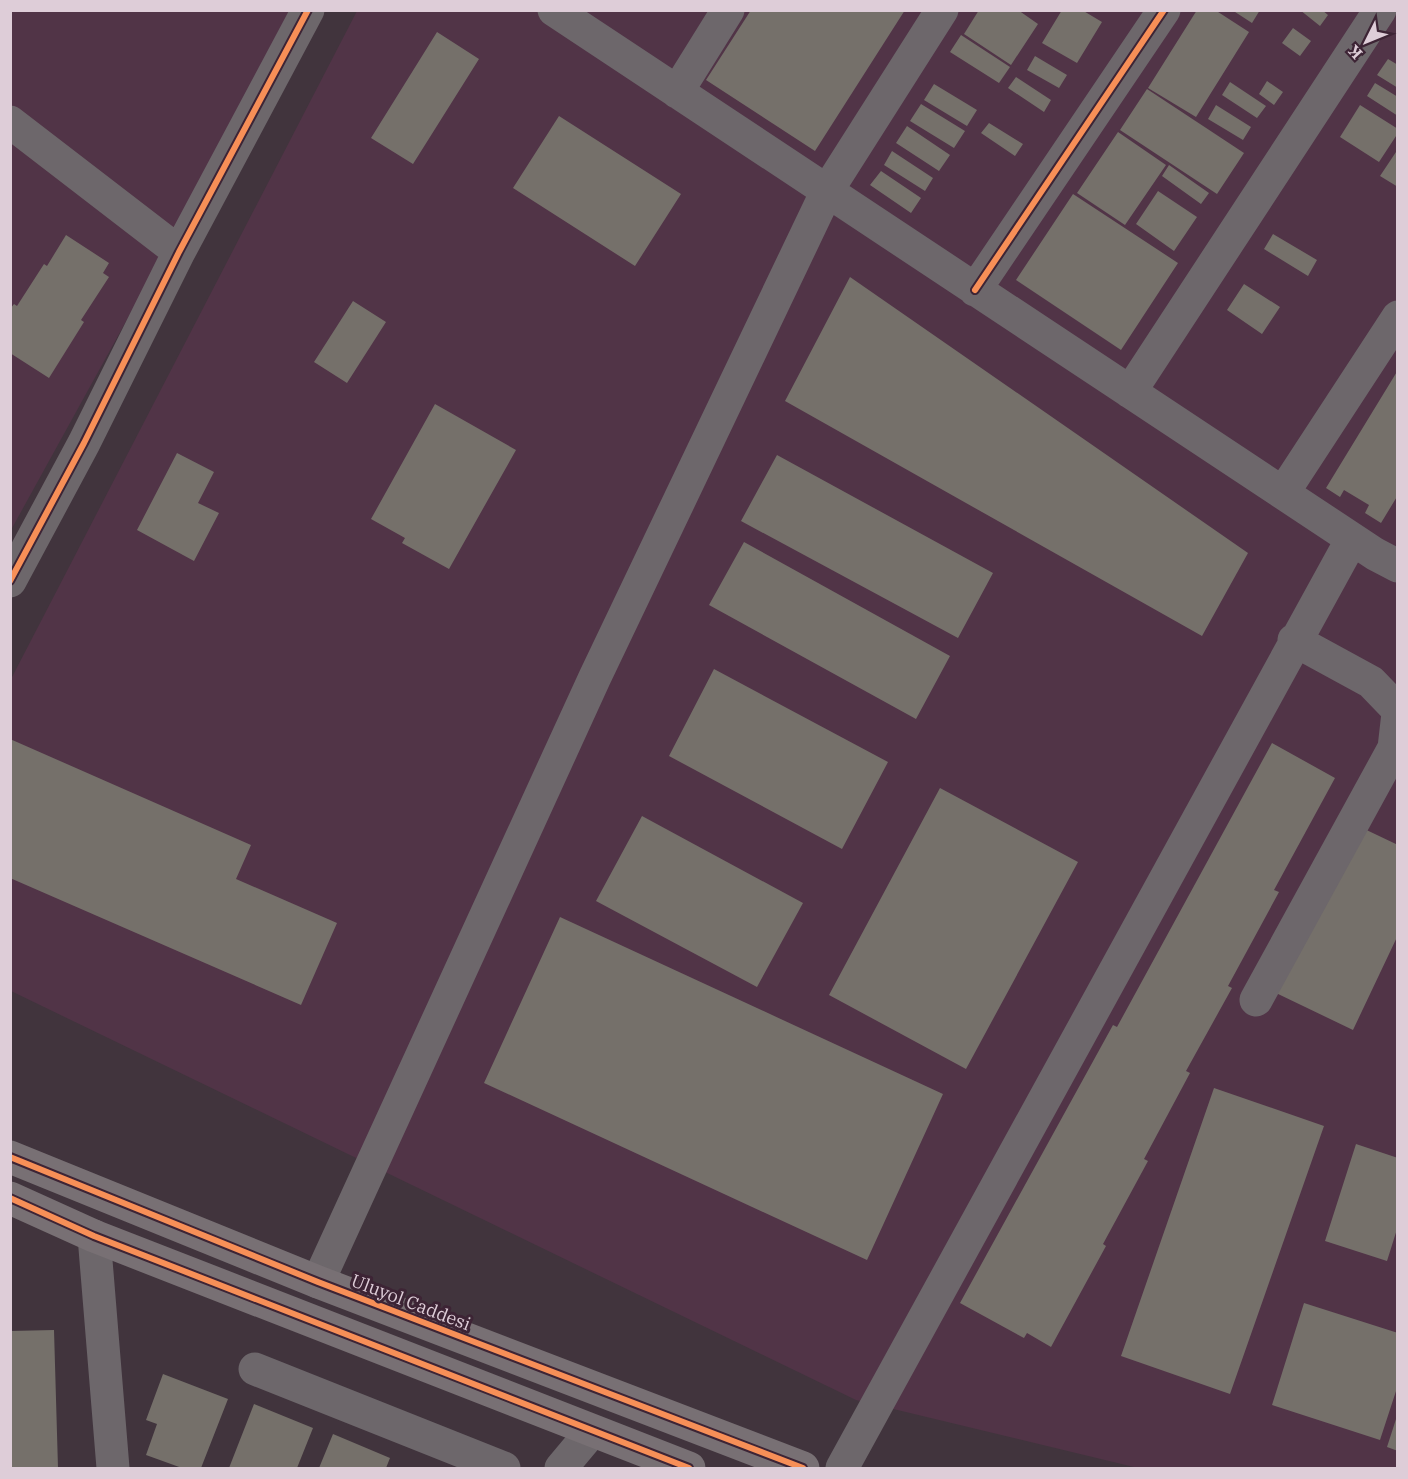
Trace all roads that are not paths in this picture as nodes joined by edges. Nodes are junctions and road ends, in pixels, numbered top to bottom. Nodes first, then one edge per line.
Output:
1 (308, 10) edge
2 (554, 10) edge
3 (728, 10) edge
4 (942, 10) edge
5 (1164, 10) edge
6 (1380, 10) edge
7 (677, 92) junction
8 (10, 122) edge
9 (827, 192) junction
10 (179, 252) junction
11 (975, 290) junction
12 (1398, 317) edge
13 (1130, 392) junction
14 (1283, 493) junction
15 (1352, 538) junction
16 (1398, 566) edge
17 (10, 581) edge
18 (1294, 640) junction
19 (1398, 711) edge
20 (1256, 1000) dead end
21 (10, 1157) edge
22 (10, 1198) edge
23 (94, 1236) junction
24 (318, 1282) junction
25 (255, 1370) dead end
26 (592, 1431) junction
27 (113, 1468) edge
28 (504, 1468) edge
29 (561, 1468) edge
30 (689, 1468) edge
31 (803, 1468) edge
32 (842, 1468) edge

1 - 10 street
2 - 7 street
3 - 7 street
4 - 9 street
5 - 11 street
6 - 13 street
7 - 9 street
8 - 10 street
9 - 11 street
9 - 24 street
10 - 17 street
11 - 13 street
12 - 14 street
13 - 14 street
14 - 15 street
15 - 16 street
15 - 18 street
18 - 19 street
18 - 32 street
19 - 20 street
21 - 24 main road, Uluyol Caddesi
22 - 23 main road
23 - 26 main road
23 - 27 street
24 - 31 main road, Uluyol Caddesi
25 - 28 street
26 - 29 street
26 - 30 main road

